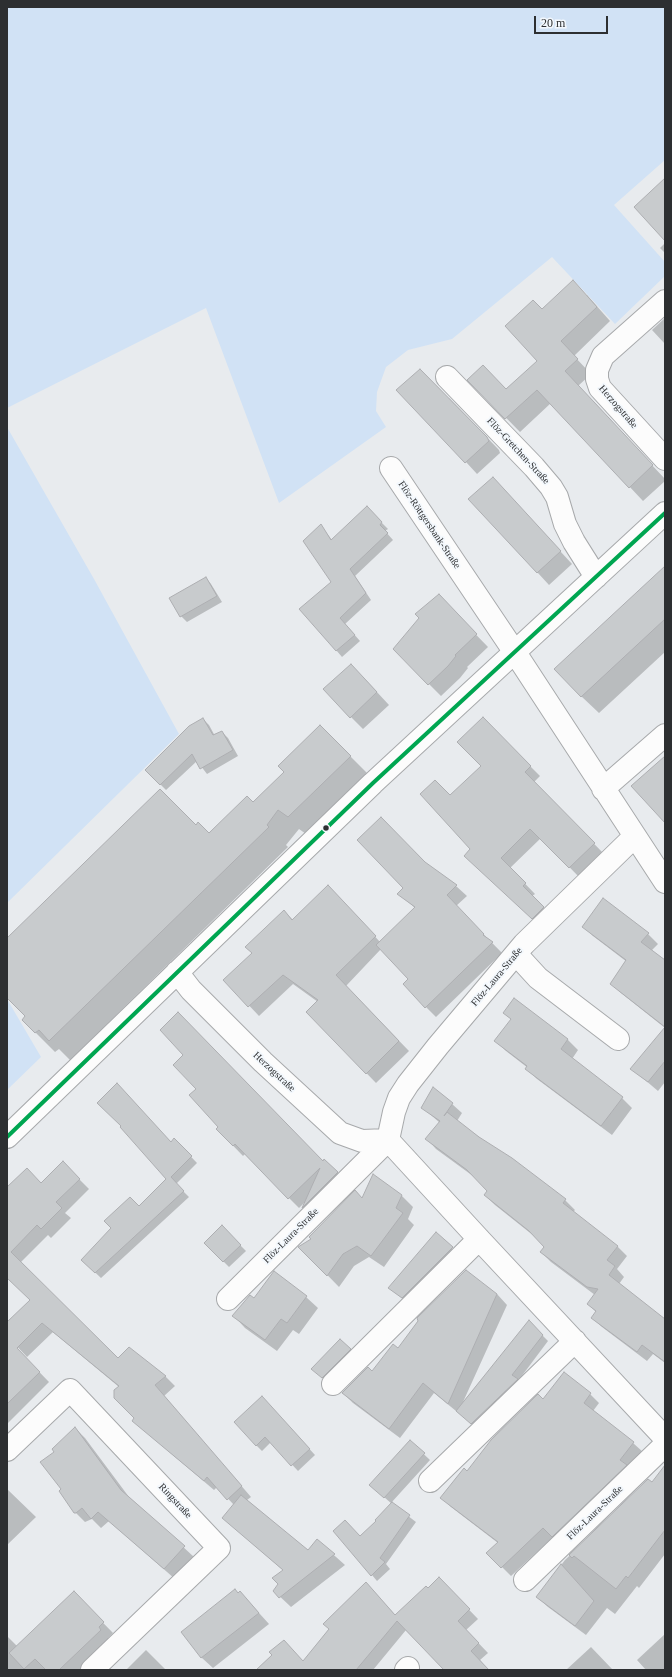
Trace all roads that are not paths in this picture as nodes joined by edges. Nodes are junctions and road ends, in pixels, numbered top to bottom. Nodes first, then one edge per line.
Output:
1 (665, 302) edge
2 (447, 377) dead end
3 (665, 459) edge
4 (391, 468) dead end
5 (665, 513) edge
6 (596, 577) junction
7 (514, 651) junction
8 (665, 735) edge
9 (603, 789) junction
10 (635, 836) junction
11 (665, 882) edge
12 (516, 954) junction
13 (177, 972) junction
14 (618, 1039) dead end
15 (7, 1137) edge
16 (388, 1140) junction
17 (479, 1240) junction
18 (228, 1299) dead end
19 (575, 1341) junction
20 (333, 1384) dead end
21 (665, 1438) edge
22 (665, 1445) edge
23 (7, 1450) edge
24 (430, 1481) dead end
25 (525, 1580) dead end
26 (92, 1670) edge

1 - 3 street, Herzogstraße
2 - 6 street, Flöz-Gretchen-Straße
4 - 7 street, Flöz-Röttgersbank-Straße
5 - 6 street
6 - 7 street
7 - 9 street, Flöz-Röttgersbank-Straße
7 - 13 street
8 - 9 street
9 - 10 street, Flöz-Röttgersbank-Straße
10 - 11 street, Flöz-Röttgersbank-Straße
10 - 12 street, Flöz-Laura-Straße
12 - 14 street
12 - 16 street, Flöz-Laura-Straße
13 - 15 street
13 - 16 street, Herzogstraße
16 - 17 street
16 - 18 street, Flöz-Laura-Straße
17 - 19 street
17 - 20 street
19 - 21 street
19 - 24 street
22 - 25 street, Flöz-Laura-Straße
23 - 26 street, Ringstraße

